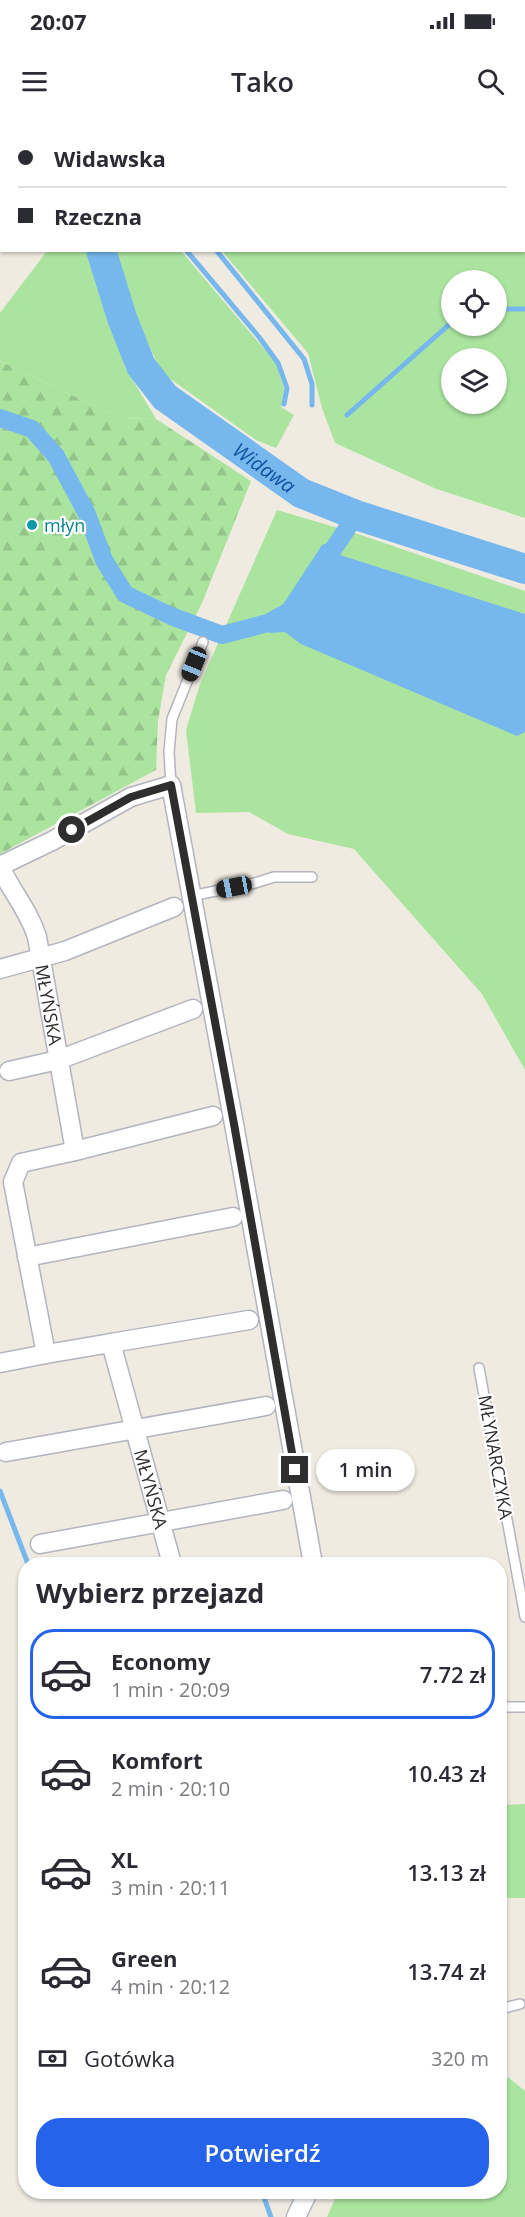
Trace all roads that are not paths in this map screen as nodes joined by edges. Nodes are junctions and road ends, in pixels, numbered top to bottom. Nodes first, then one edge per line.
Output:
1 (203, 642) dead end
2 (171, 785) junction
3 (0, 867) edge
4 (312, 878) dead end
5 (191, 896) junction
6 (174, 907) dead end
7 (42, 957) junction
8 (0, 969) edge
9 (193, 1009) dead end
10 (58, 1060) junction
11 (9, 1071) dead end
12 (213, 1116) dead end
13 (75, 1151) junction
14 (21, 1163) junction
15 (0, 1165) edge
16 (234, 1217) dead end
17 (27, 1257) junction
18 (249, 1320) dead end
19 (111, 1343) junction
20 (46, 1354) junction
21 (0, 1363) edge
22 (479, 1368) dead end
23 (266, 1406) dead end
24 (134, 1429) junction
25 (6, 1452) dead end
26 (283, 1500) dead end
27 (160, 1523) junction
28 (40, 1544) dead end
29 (170, 1557) edge
30 (312, 1557) edge
31 (525, 1617) edge
32 (507, 1707) edge
33 (525, 1707) edge
34 (520, 2004) dead end
35 (507, 2007) edge
36 (305, 2199) edge
37 (296, 2217) edge

1 - 2 lane
2 - 3 street
2 - 5 street
3 - 7 street, MŁYŃSKA
4 - 5 lane
5 - 30 street
6 - 7 street
7 - 8 street
7 - 10 street, MŁYŃSKA
9 - 10 street
10 - 11 street
10 - 13 street, MŁYŃSKA
12 - 13 street
13 - 14 street
14 - 15 street
14 - 17 street
16 - 17 street
17 - 20 street
18 - 19 street
19 - 20 street
19 - 24 street, MŁYŃSKA
20 - 21 street
22 - 31 lane, MŁYNARCZYKA
23 - 24 street
24 - 25 street
24 - 27 street, MŁYŃSKA
26 - 27 street
27 - 28 street
27 - 29 street, MŁYŃSKA
32 - 33 lane
34 - 35 lane
36 - 37 street

